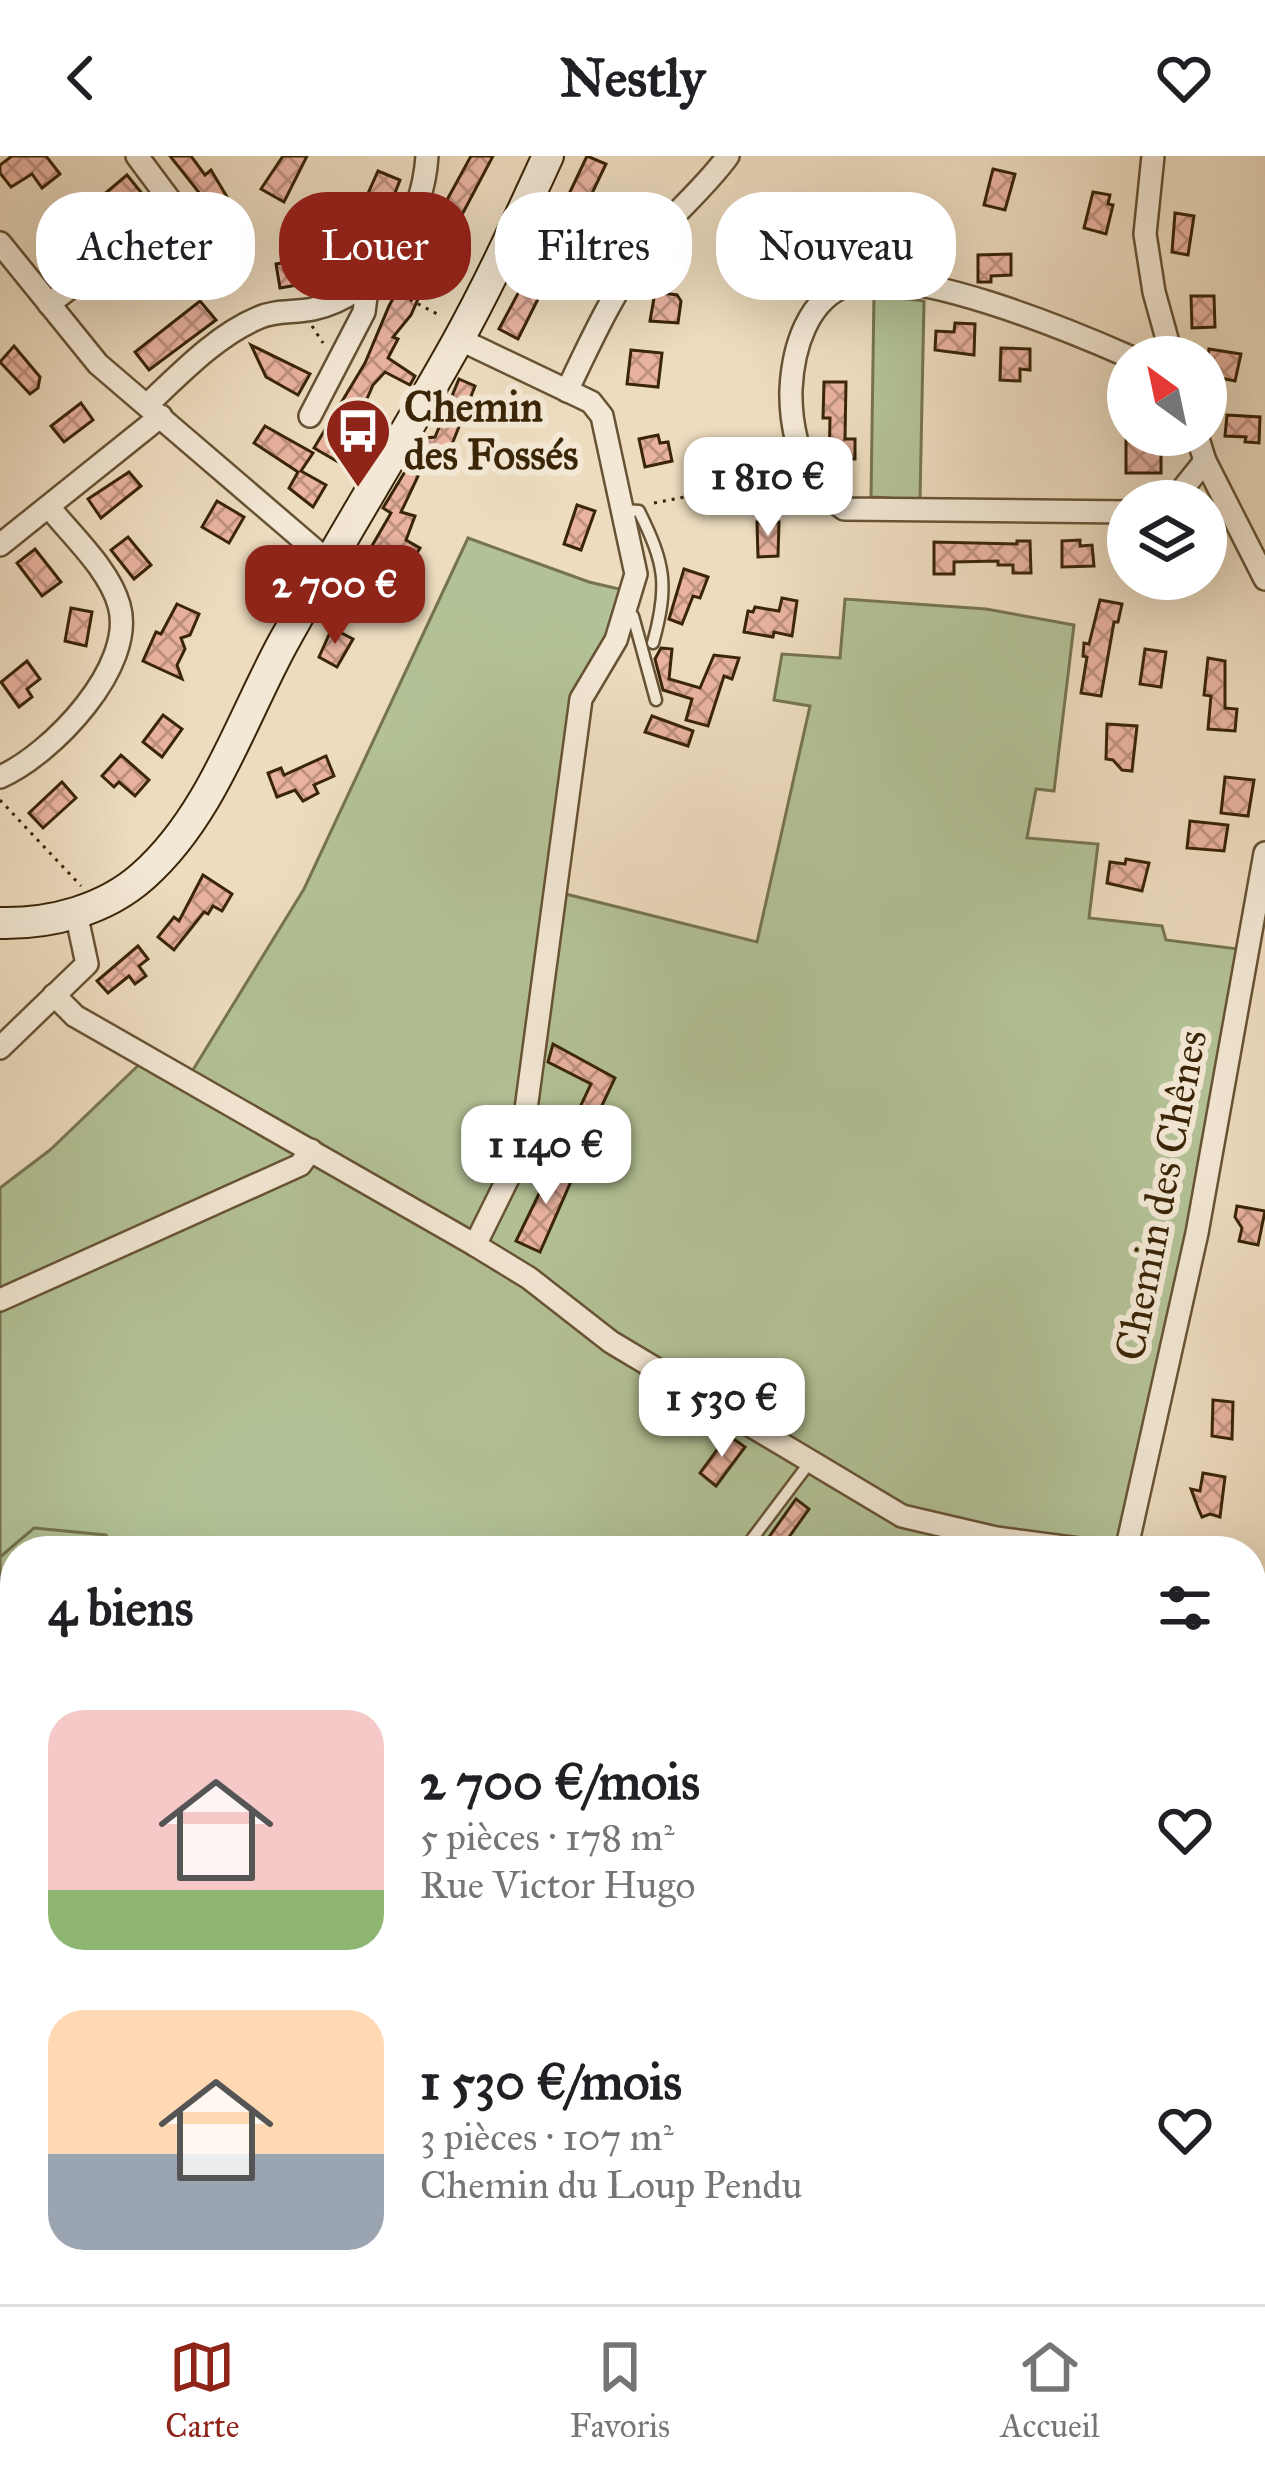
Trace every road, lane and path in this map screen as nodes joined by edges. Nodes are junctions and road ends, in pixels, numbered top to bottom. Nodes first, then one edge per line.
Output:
1 (137, 156) edge
2 (427, 156) edge
3 (548, 156) edge
4 (728, 156) edge
5 (1153, 156) edge
6 (422, 192) edge
7 (0, 243) edge
8 (339, 300) edge
9 (366, 300) edge
10 (402, 300) edge
11 (50, 304) junction
12 (300, 310) junction
13 (461, 334) junction
14 (1166, 336) edge
15 (1107, 347) edge
16 (335, 367) junction
17 (567, 391) junction
18 (155, 410) junction
19 (310, 416) dead end
20 (1203, 456) edge
21 (1205, 461) junction
22 (1193, 480) edge
23 (814, 483) junction
24 (49, 507) junction
25 (623, 509) junction
26 (1107, 512) edge
27 (1233, 518) junction
28 (1265, 532) edge
29 (0, 545) edge
30 (328, 562) junction
31 (1265, 579) edge
32 (626, 610) junction
33 (653, 643) dead end
34 (656, 700) dead end
35 (0, 777) edge
36 (0, 800) edge
37 (1265, 853) edge
38 (87, 909) junction
39 (0, 923) edge
40 (54, 995) junction
41 (0, 1048) edge
42 (311, 1150) junction
43 (476, 1245) junction
44 (0, 1300) edge
45 (811, 1462) junction
46 (754, 1536) edge
47 (987, 1536) edge
48 (1129, 1536) edge

1 - 11 street
2 - 6 street
3 - 13 main road
4 - 17 street
5 - 14 street
7 - 11 street
8 - 12 street
9 - 16 street
10 - 13 path
11 - 18 street
12 - 16 path
12 - 18 street
13 - 17 street
13 - 30 main road
15 - 23 street
16 - 19 street
17 - 25 street
18 - 24 street
18 - 30 street
20 - 21 street
21 - 22 street
21 - 27 street
23 - 25 path
23 - 26 street
24 - 29 street
24 - 35 street
25 - 32 street
25 - 33 lane
27 - 28 street
27 - 31 street
30 - 38 main road
32 - 34 lane
32 - 43 street
36 - 38 path
37 - 48 street, Chemin des Chênes
38 - 39 main road
38 - 40 street
40 - 41 street
40 - 42 street
42 - 43 street
42 - 44 street
43 - 45 street
45 - 46 lane
45 - 47 street

